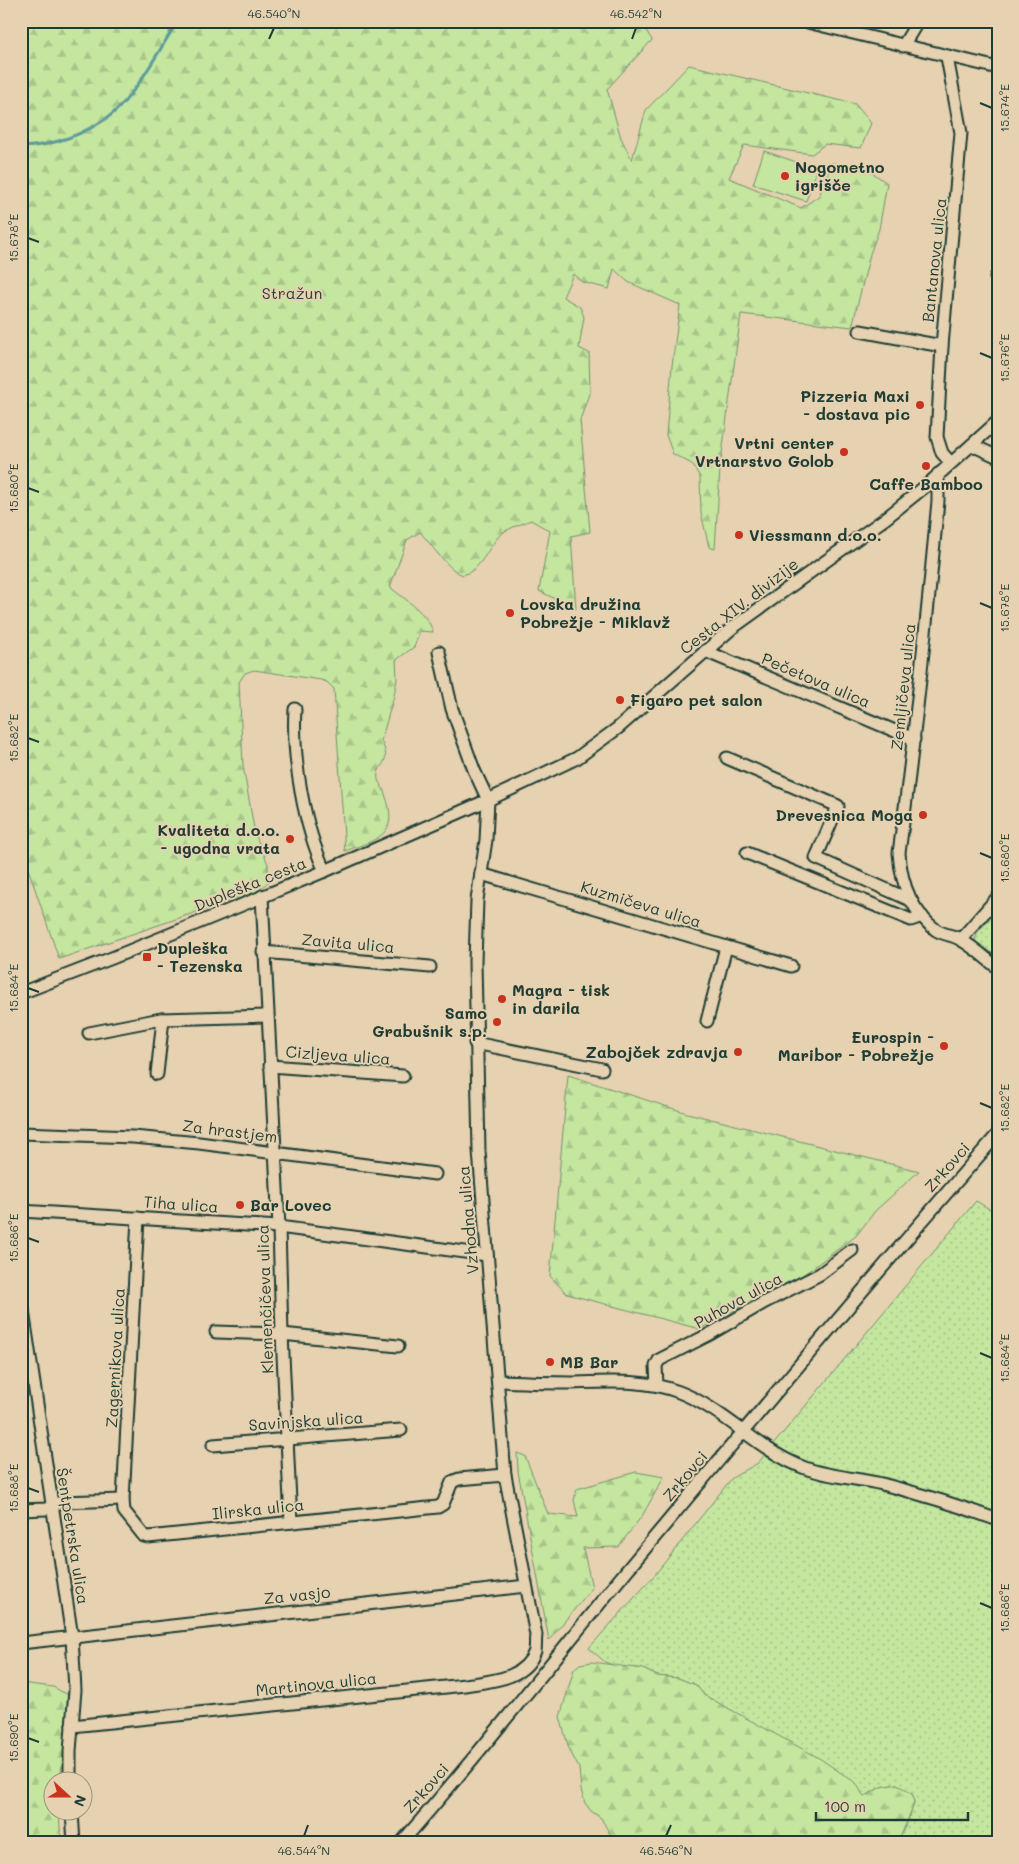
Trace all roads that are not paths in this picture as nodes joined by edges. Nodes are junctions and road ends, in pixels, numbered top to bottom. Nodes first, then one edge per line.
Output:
1 (803, 21) edge
2 (918, 21) edge
3 (903, 46) junction
4 (947, 57) junction
5 (998, 68) edge
6 (860, 331) dead end
7 (942, 346) junction
8 (998, 421) edge
9 (972, 445) junction
10 (998, 457) edge
11 (951, 464) junction
12 (938, 474) junction
13 (705, 651) junction
14 (439, 652) dead end
15 (295, 709) dead end
16 (914, 739) junction
17 (727, 758) dead end
18 (488, 800) junction
19 (747, 853) dead end
20 (325, 871) junction
21 (481, 874) junction
22 (262, 896) junction
23 (998, 897) edge
24 (910, 900) junction
25 (922, 916) junction
26 (961, 939) junction
27 (726, 947) junction
28 (264, 952) junction
29 (791, 966) dead end
30 (430, 968) dead end
31 (998, 968) edge
32 (21, 993) edge
33 (267, 1016) junction
34 (163, 1019) junction
35 (708, 1021) dead end
36 (88, 1034) dead end
37 (475, 1044) junction
38 (270, 1066) junction
39 (602, 1069) dead end
40 (157, 1074) dead end
41 (403, 1076) dead end
42 (21, 1133) edge
43 (998, 1134) edge
44 (275, 1152) junction
45 (434, 1174) dead end
46 (21, 1211) edge
47 (138, 1218) junction
48 (279, 1227) junction
49 (852, 1250) dead end
50 (487, 1255) junction
51 (21, 1297) edge
52 (216, 1332) dead end
53 (282, 1334) junction
54 (398, 1346) dead end
55 (499, 1381) junction
56 (656, 1385) junction
57 (401, 1430) dead end
58 (743, 1432) junction
59 (287, 1439) junction
60 (214, 1445) dead end
61 (505, 1475) junction
62 (123, 1500) junction
63 (52, 1506) junction
64 (21, 1510) edge
65 (998, 1520) edge
66 (291, 1522) junction
67 (526, 1586) junction
68 (536, 1635) joint
69 (72, 1637) junction
70 (21, 1643) edge
71 (72, 1726) junction
72 (70, 1772) edge
73 (72, 1822) edge
74 (74, 1843) edge
75 (401, 1843) edge

1 - 3 street
2 - 3 street
3 - 4 street
4 - 5 street
4 - 7 street, Bantanova ulica
6 - 7 street
7 - 11 street, Bantanova ulica
8 - 9 street, Cesta XIV. divizije
9 - 10 street
9 - 11 street, Cesta XIV. divizije
11 - 12 street, Cesta XIV. divizije
12 - 13 street, Cesta XIV. divizije
12 - 16 street, Zemljičeva ulica
13 - 16 street, Pečetova ulica
13 - 18 street, Cesta XIV. divizije
14 - 18 street
15 - 20 street
16 - 24 street, Zemljičeva ulica
17 - 24 street, Zemljičeva ulica
18 - 20 street, Dupleška cesta
18 - 21 street, Vzhodna ulica
19 - 25 street
20 - 22 street, Dupleška cesta
21 - 27 street, Kuzmičeva ulica
21 - 37 street, Vzhodna ulica
22 - 28 street, Klemenčičeva ulica
22 - 32 street, Dupleška cesta
23 - 26 street
24 - 25 street, Zemljičeva ulica
25 - 26 street, Zemljičeva ulica
26 - 31 street, Zemljičeva ulica
27 - 29 street, Kuzmičeva ulica
27 - 35 street
28 - 30 street, Zavita ulica
28 - 33 street, Klemenčičeva ulica
33 - 34 street
33 - 38 street, Klemenčičeva ulica
34 - 36 street
34 - 40 street
37 - 39 street
37 - 50 street, Vzhodna ulica
38 - 41 street, Cizljeva ulica
38 - 44 street, Klemenčičeva ulica
42 - 44 street, Za hrastjem
43 - 58 street, Zrkovci
44 - 45 street, Za hrastjem
44 - 48 street, Klemenčičeva ulica
46 - 47 street, Tiha ulica
47 - 48 street, Tiha ulica
47 - 62 street, Zagernikova ulica
48 - 50 street, Tiha ulica
48 - 53 street, Klemenčičeva ulica
49 - 56 street, Puhova ulica
50 - 55 street, Vzhodna ulica
51 - 63 street, Šentpetrska ulica
52 - 53 street
53 - 54 street
53 - 59 street, Klemenčičeva ulica
55 - 56 street
55 - 61 street, Vzhodna ulica
56 - 58 street
57 - 59 street, Savinjska ulica
58 - 65 street
58 - 75 street, Zrkovci
59 - 60 street, Savinjska ulica
59 - 66 street, Klemenčičeva ulica
61 - 66 street, Ilirska ulica
61 - 67 street, Vzhodna ulica
62 - 63 street
62 - 66 street, Ilirska ulica
63 - 64 street
63 - 69 street, Šentpetrska ulica
67 - 68 street, Vzhodna ulica
67 - 69 street, Za vasjo
68 - 71 street, Martinova ulica
69 - 70 street, Za vasjo
69 - 71 street, Šentpetrska ulica
71 - 72 street, Šentpetrska ulica
73 - 74 street

